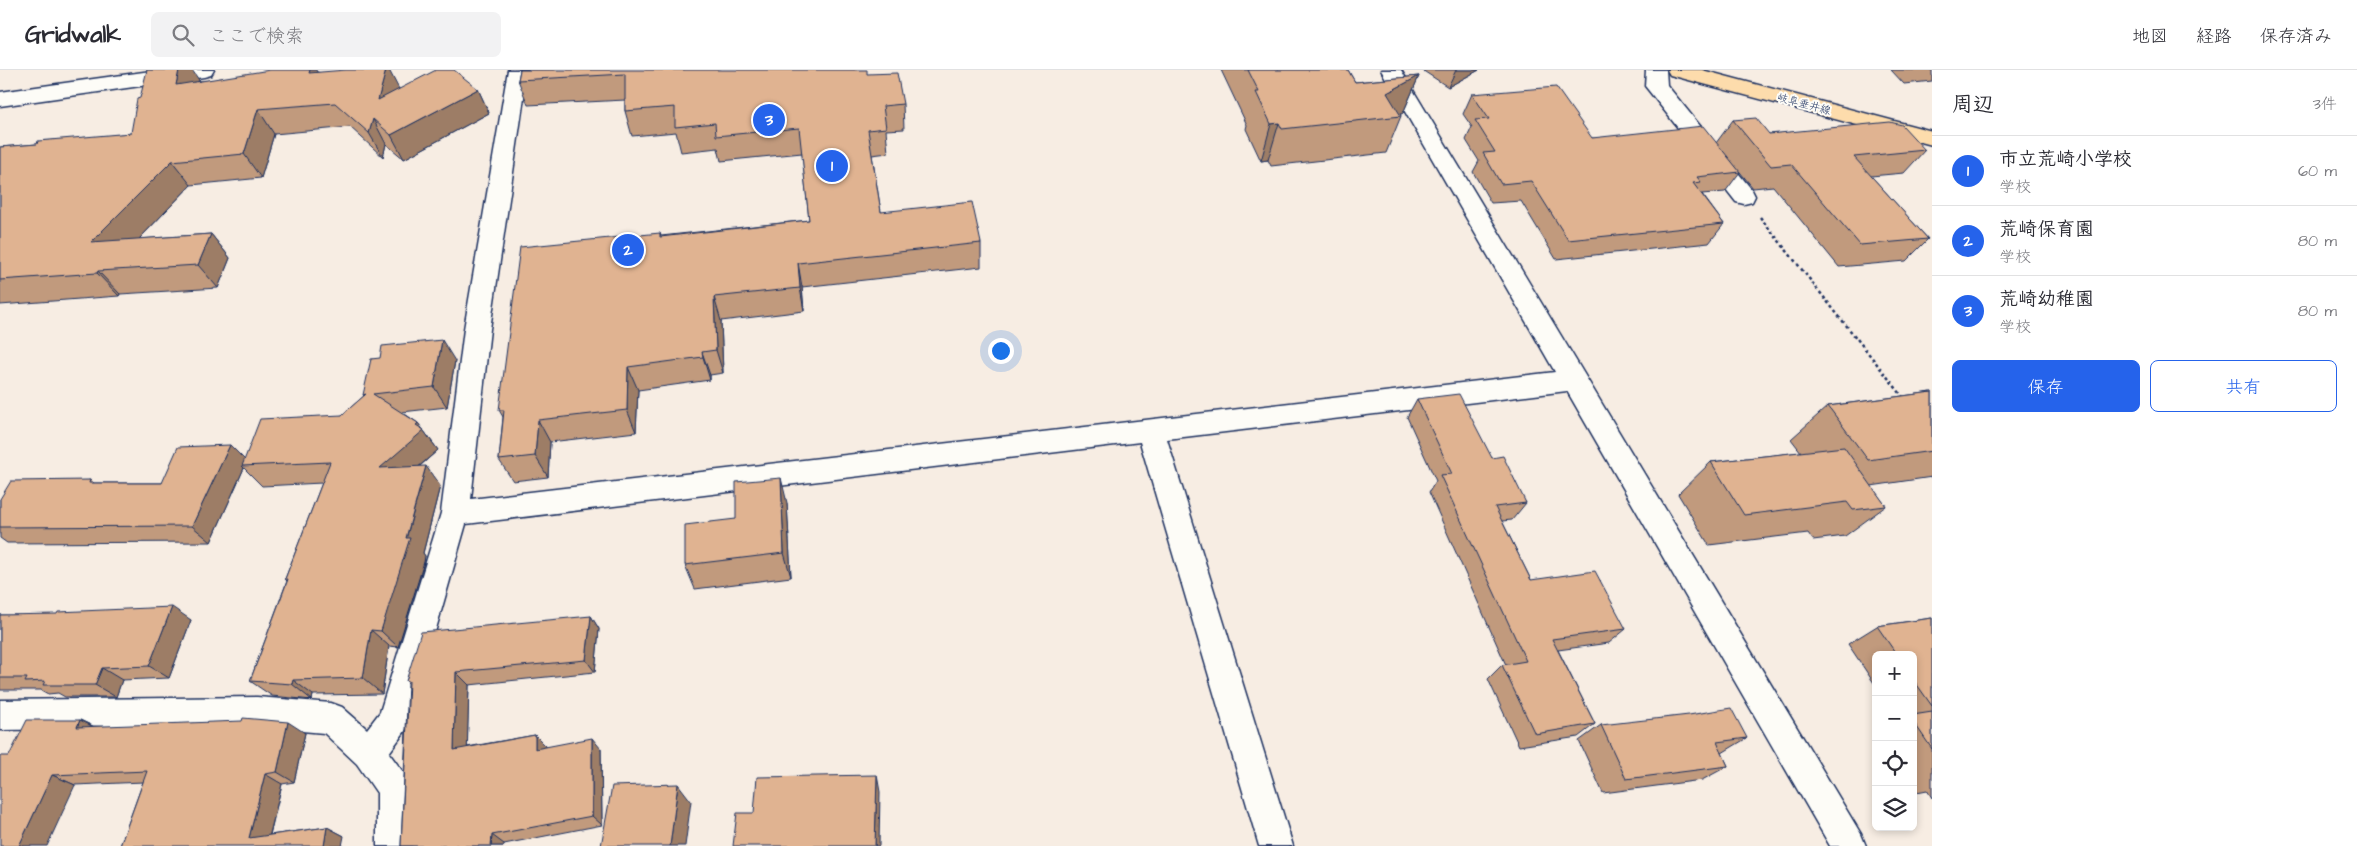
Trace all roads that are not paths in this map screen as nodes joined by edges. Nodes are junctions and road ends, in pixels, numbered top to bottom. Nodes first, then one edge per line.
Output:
1 (204, 70) edge
2 (518, 70) edge
3 (1391, 70) edge
4 (1656, 70) edge
5 (1677, 70) edge
6 (0, 99) edge
7 (1932, 138) edge
8 (1744, 196) road end
9 (1573, 380) junction
10 (1150, 429) junction
11 (455, 513) junction
12 (0, 716) edge
13 (369, 753) junction
14 (394, 846) edge
15 (1276, 846) edge
16 (1848, 846) edge

1 - 6 street
2 - 11 street
3 - 9 street
4 - 8 street
5 - 7 main road, 岐阜垂井線
9 - 10 street
9 - 16 street
10 - 11 street
10 - 15 street
11 - 13 street
12 - 13 street
13 - 14 street

